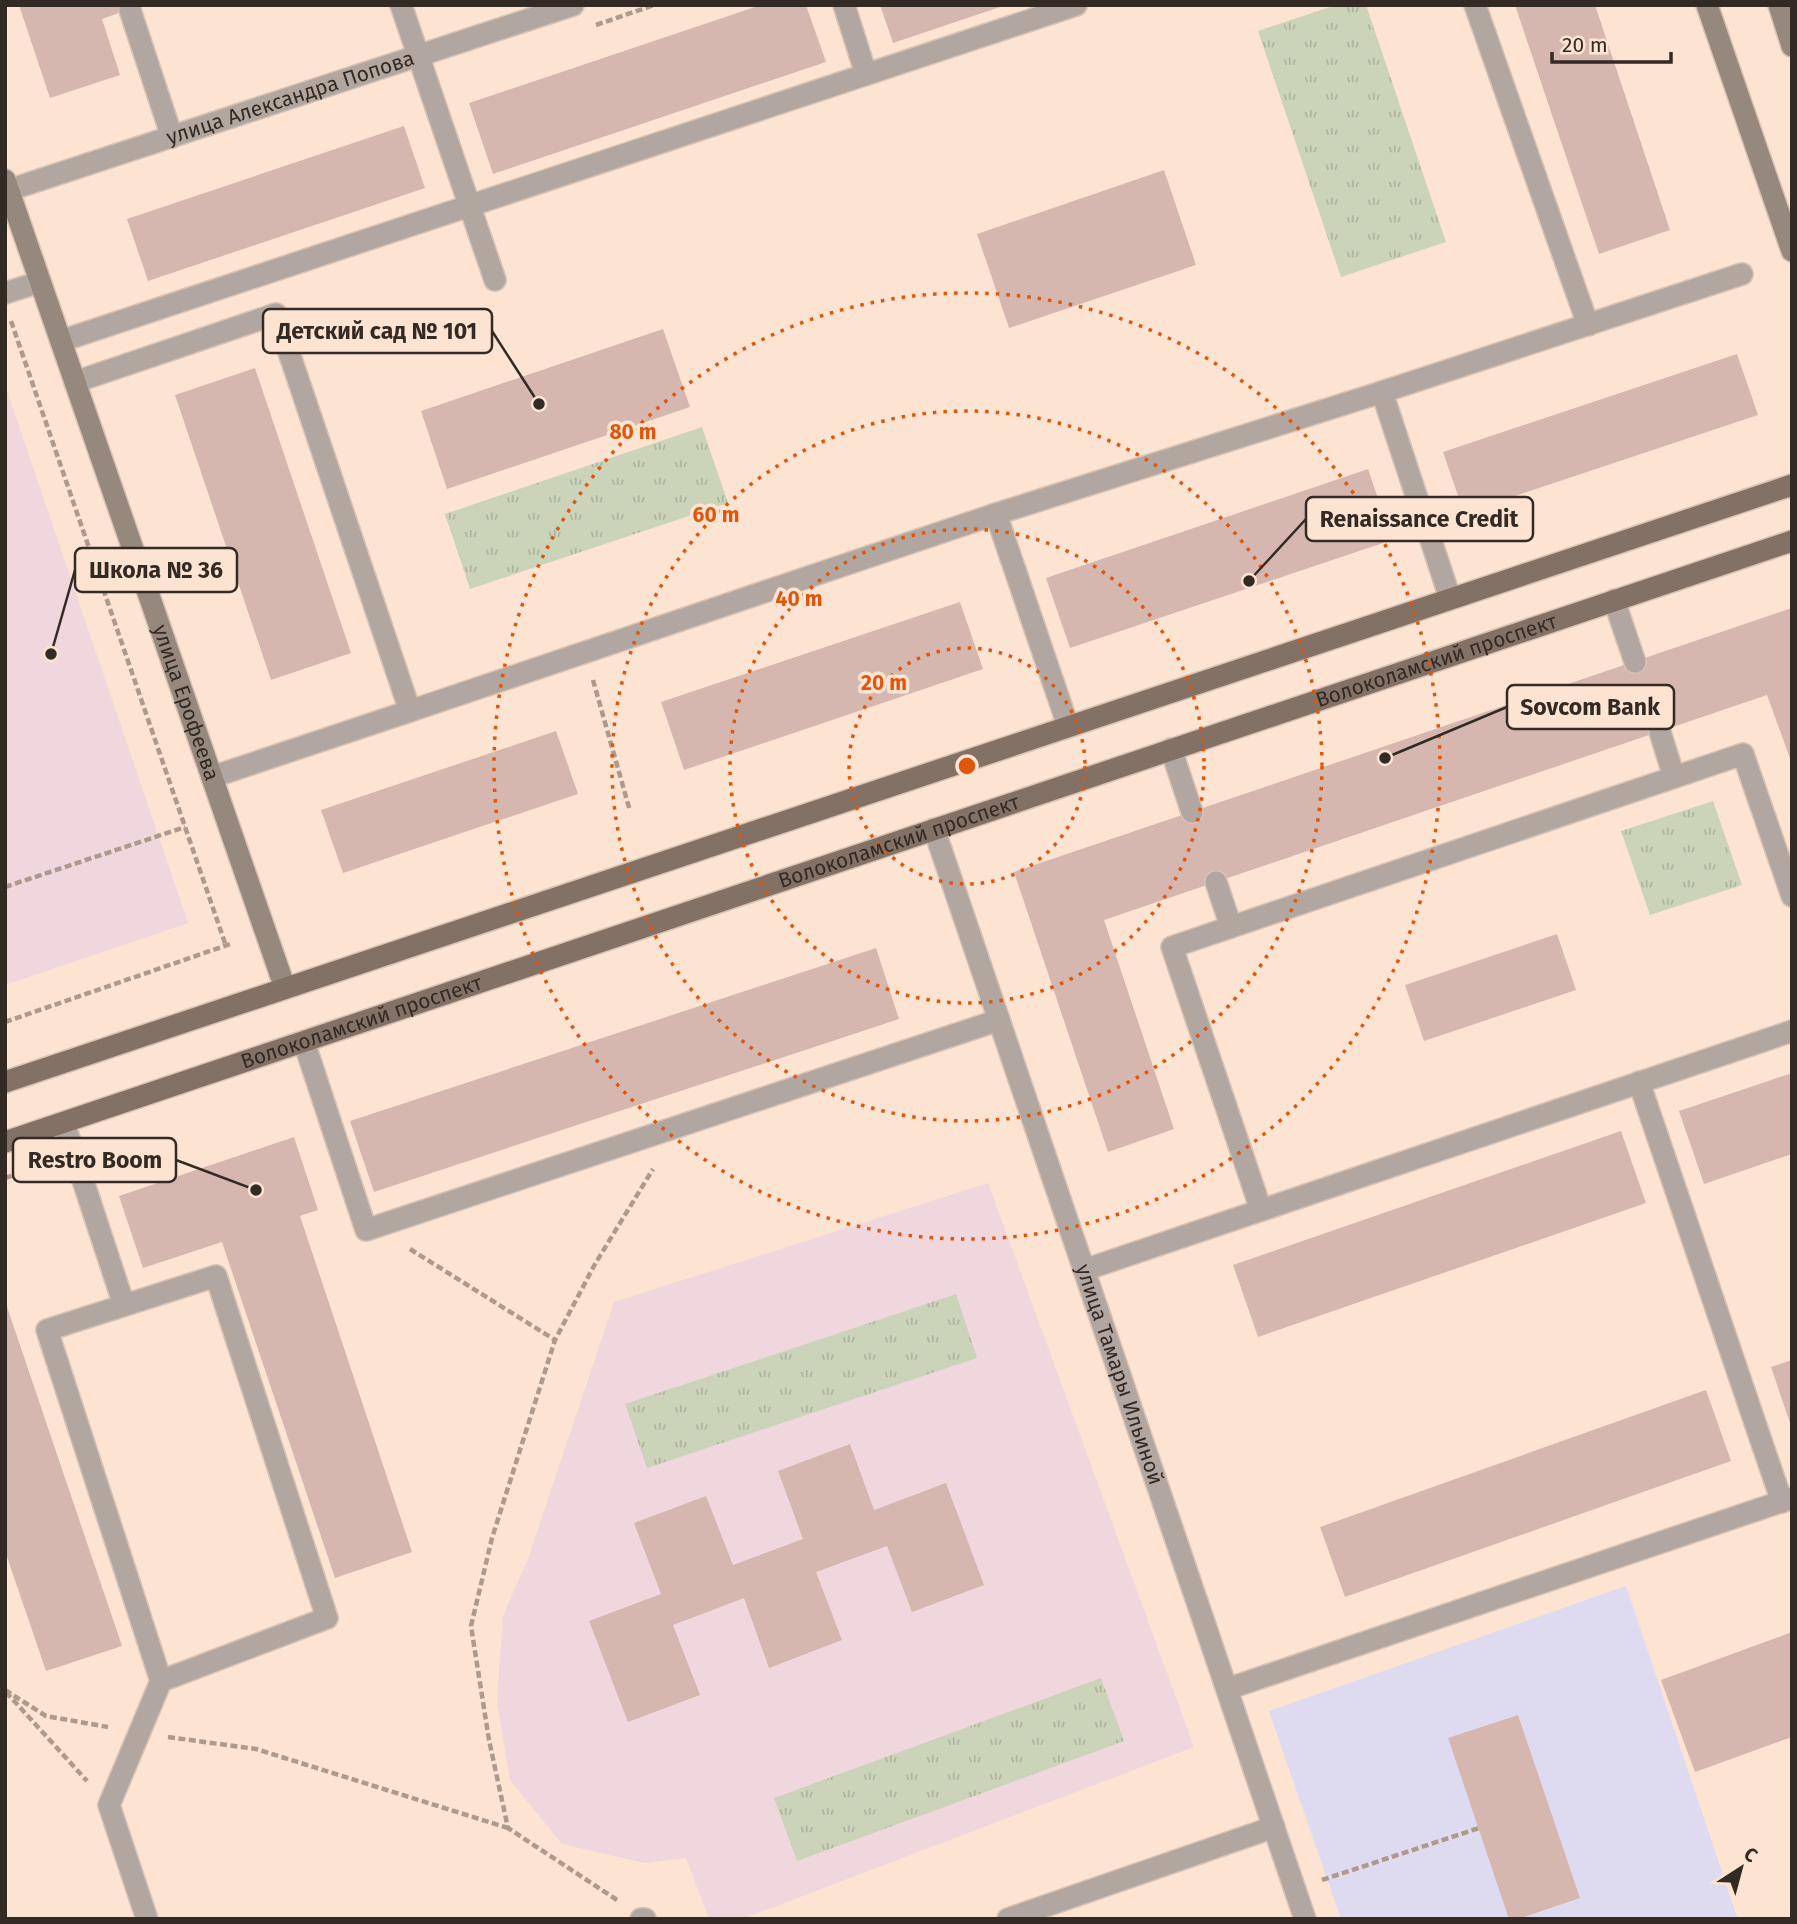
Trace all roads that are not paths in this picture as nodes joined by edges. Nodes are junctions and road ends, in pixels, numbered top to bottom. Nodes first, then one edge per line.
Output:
1 (401, 5) edge
2 (573, 5) edge
3 (844, 5) edge
4 (1076, 5) edge
5 (1475, 5) edge
6 (1707, 5) edge
7 (1779, 5) edge
8 (130, 10) dead end
9 (526, 12) edge
10 (1792, 46) edge
11 (418, 56) junction
12 (866, 74) junction
13 (172, 137) junction
14 (7, 185) edge
15 (469, 206) junction
16 (1792, 251) edge
17 (1742, 274) dead end
18 (495, 280) dead end
19 (40, 282) junction
20 (5, 293) edge
21 (1588, 325) junction
22 (61, 341) junction
23 (75, 382) junction
24 (1382, 392) junction
25 (1792, 485) edge
26 (996, 514) junction
27 (1792, 541) edge
28 (1450, 598) junction
29 (1614, 600) junction
30 (1635, 662) dead end
31 (410, 710) junction
32 (1068, 726) junction
33 (1660, 732) dead end
34 (1171, 749) junction
35 (212, 777) junction
36 (1674, 777) junction
37 (1192, 812) dead end
38 (934, 829) junction
39 (1216, 882) dead end
40 (1792, 896) edge
41 (1231, 927) junction
42 (285, 988) junction
43 (999, 1020) junction
44 (1792, 1031) edge
45 (304, 1042) junction
46 (5, 1082) edge
47 (1639, 1083) junction
48 (64, 1123) junction
49 (5, 1142) edge
50 (1261, 1210) junction
51 (1084, 1270) junction
52 (124, 1305) junction
53 (1787, 1500) edge
54 (161, 1681) junction
55 (1227, 1689) junction
56 (1274, 1827) junction
57 (147, 1919) edge
58 (1008, 1919) edge
59 (1305, 1919) edge

1 - 11 street
2 - 9 street, улица Александра Попова
3 - 12 street
4 - 12 street
5 - 21 street
6 - 16 street
7 - 10 street
8 - 13 street
9 - 11 street, улица Александра Попова
11 - 13 street, улица Александра Попова
11 - 15 street
12 - 15 street
13 - 14 street, улица Александра Попова
14 - 19 street, улица Ерофеева
15 - 18 street
15 - 22 street
17 - 21 street
19 - 20 street
19 - 22 street, улица Ерофеева
21 - 24 street
22 - 23 street, улица Ерофеева
23 - 31 street
23 - 35 street, улица Ерофеева
24 - 26 street
24 - 28 street
25 - 28 main road
26 - 31 street
26 - 32 street
27 - 29 main road, Волоколамский проспект
28 - 32 main road
29 - 30 street
29 - 34 main road, Волоколамский проспект
31 - 35 street
32 - 42 main road
33 - 36 street
34 - 37 street
34 - 38 main road, Волоколамский проспект
35 - 42 street, улица Ерофеева
36 - 40 street
36 - 41 street
38 - 43 street, улица Тамары Ильиной
38 - 45 main road, Волоколамский проспект
39 - 41 street
41 - 50 street
42 - 46 main road
43 - 45 street
43 - 51 street, улица Тамары Ильиной
44 - 47 street
45 - 48 main road, Волоколамский проспект
47 - 50 street
47 - 53 street
48 - 49 main road, Волоколамский проспект
48 - 52 street
50 - 51 street
51 - 55 street, улица Тамары Ильиной
52 - 54 street
52 - 54 street
53 - 55 street
54 - 57 street
55 - 56 street, улица Тамары Ильиной
56 - 58 street
56 - 59 street, улица Тамары Ильиной

